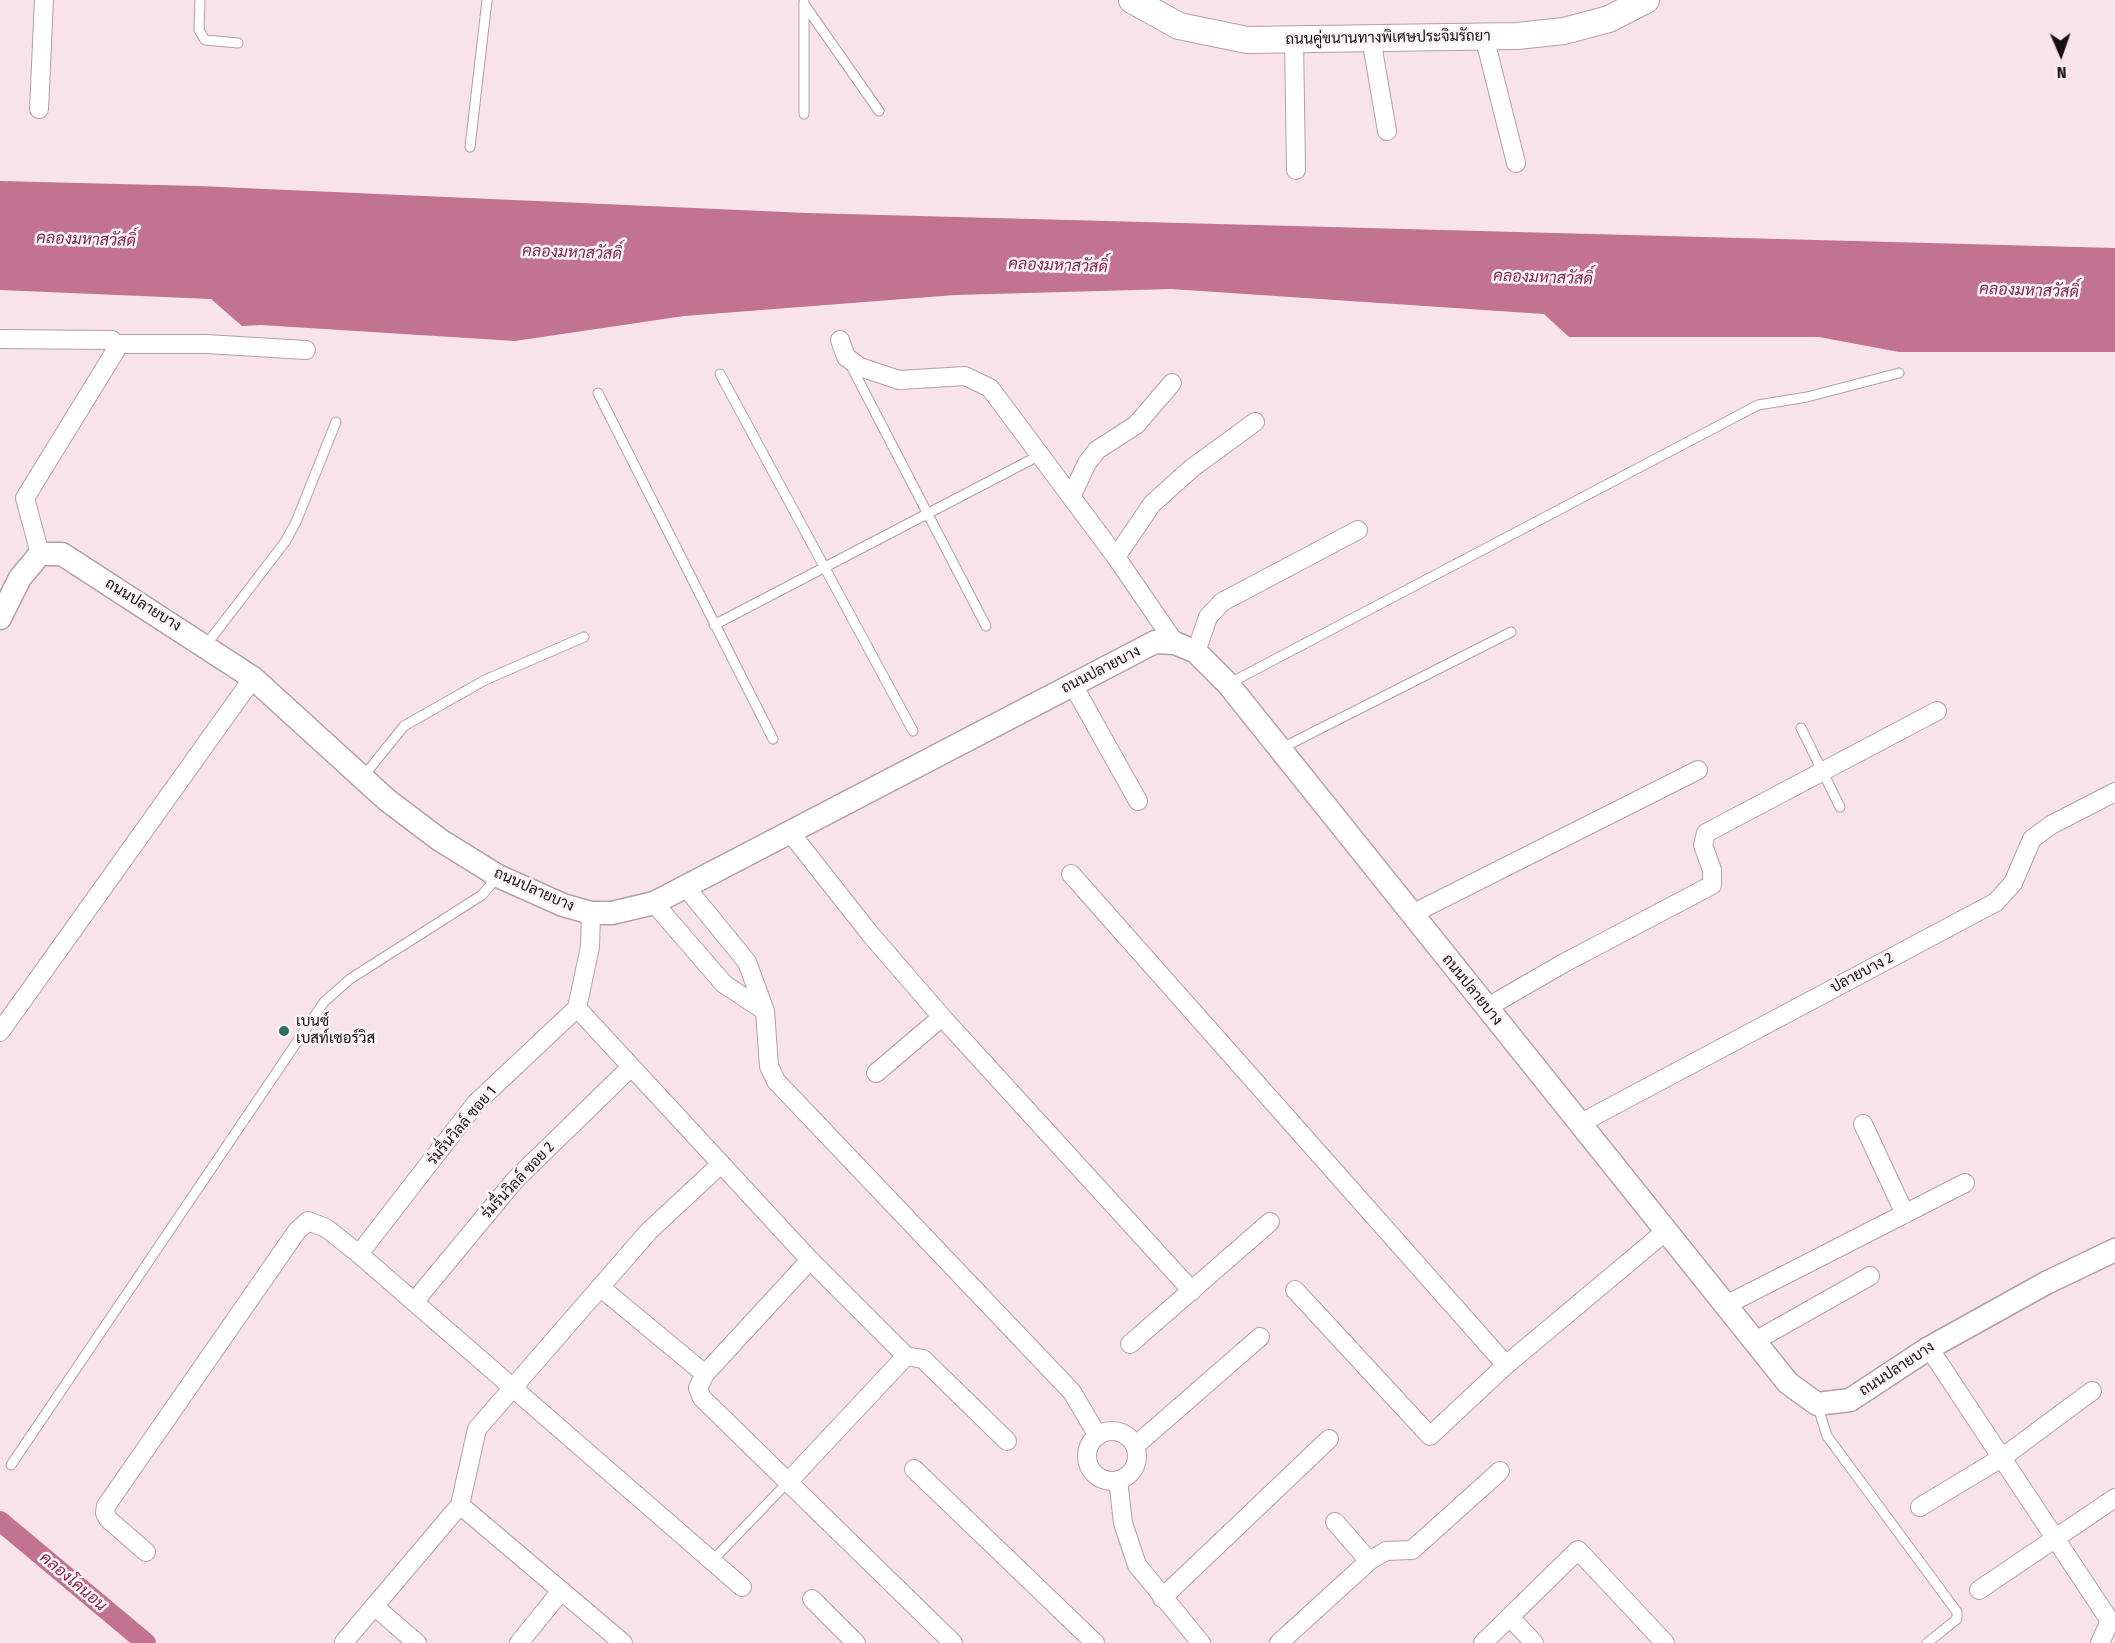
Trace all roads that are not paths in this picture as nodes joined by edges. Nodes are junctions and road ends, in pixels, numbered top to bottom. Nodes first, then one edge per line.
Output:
1 (44, 0) edge
2 (200, 0) edge
3 (487, 0) edge
4 (1132, 0) edge
5 (1646, 0) edge
6 (804, 2) edge
7 (1484, 36) junction
8 (1371, 38) junction
9 (1294, 39) junction
10 (238, 43) dead end
11 (39, 109) dead end
12 (879, 111) dead end
13 (804, 114) dead end
14 (1387, 131) dead end
15 (470, 147) dead end
16 (1516, 163) dead end
17 (1296, 170) dead end
18 (0, 339) edge
19 (116, 344) junction
20 (843, 349) joint
21 (306, 350) dead end
22 (1899, 373) dead end
23 (720, 374) dead end
24 (1172, 383) dead end
25 (598, 393) dead end
26 (336, 422) dead end
27 (1255, 422) dead end
28 (1040, 455) junction
29 (1071, 497) junction
30 (928, 514) junction
31 (1358, 530) dead end
32 (40, 554) junction
33 (1116, 557) junction
34 (823, 568) junction
35 (0, 618) edge
36 (714, 626) junction
37 (986, 626) dead end
38 (1511, 632) dead end
39 (584, 637) dead end
40 (206, 645) junction
41 (1185, 648) junction
42 (253, 678) junction
43 (1228, 684) junction
44 (1073, 685) junction
45 (1937, 711) dead end
46 (1801, 728) dead end
47 (913, 730) dead end
48 (773, 739) dead end
49 (1280, 749) junction
50 (1698, 770) dead end
51 (1822, 772) junction
52 (362, 778) junction
53 (2115, 792) edge
54 (1138, 801) dead end
55 (1840, 807) dead end
56 (789, 831) junction
57 (1071, 874) dead end
58 (498, 876) junction
59 (686, 886) junction
60 (654, 903) junction
61 (591, 913) junction
62 (1412, 914) junction
63 (577, 1008) junction
64 (1486, 1008) junction
65 (765, 1011) junction
66 (942, 1017) junction
67 (0, 1032) edge
68 (631, 1067) junction
69 (876, 1072) dead end
70 (1579, 1124) junction
71 (1863, 1124) dead end
72 (721, 1164) junction
73 (1965, 1183) dead end
74 (1905, 1214) junction
75 (1270, 1222) dead end
76 (1666, 1231) junction
77 (2115, 1250) edge
78 (359, 1254) junction
79 (810, 1260) junction
80 (1870, 1276) dead end
81 (600, 1287) junction
82 (1294, 1290) dead end
83 (1191, 1291) junction
84 (414, 1302) junction
85 (1726, 1305) junction
86 (1260, 1336) dead end
87 (1755, 1341) junction
88 (1130, 1344) dead end
89 (1929, 1348) junction
90 (906, 1356) junction
91 (1506, 1365) junction
92 (705, 1374) junction
93 (513, 1388) junction
94 (2092, 1391) dead end
95 (1817, 1404) junction
96 (1098, 1436) junction
97 (1329, 1439) dead end
98 (1007, 1441) dead end
99 (1135, 1446) junction
100 (2003, 1457) junction
101 (11, 1465) dead end
102 (914, 1469) dead end
103 (1500, 1471) dead end
104 (1118, 1480) junction
105 (788, 1482) junction
106 (2115, 1498) edge
107 (460, 1505) junction
108 (1920, 1507) dead end
109 (1335, 1522) dead end
110 (2056, 1538) junction
111 (146, 1552) dead end
112 (712, 1561) junction
113 (1369, 1562) junction
114 (742, 1587) dead end
115 (1979, 1590) dead end
116 (561, 1591) junction
117 (1162, 1598) junction
118 (812, 1599) dead end
119 (374, 1606) junction
120 (1510, 1617) junction
121 (2113, 1619) edge
122 (344, 1642) edge
123 (417, 1643) edge
124 (519, 1643) edge
125 (623, 1643) edge
126 (856, 1643) edge
127 (953, 1643) edge
128 (1095, 1643) edge
129 (1201, 1643) edge
130 (1279, 1643) edge
131 (1483, 1643) edge
132 (1534, 1643) edge
133 (1665, 1643) edge
134 (1927, 1643) edge
135 (2100, 1643) edge

1 - 11 street
2 - 10 lane
3 - 15 lane
4 - 9 main road, ถนนคู่ขนานทางพิเศษประจิมรัถยา
5 - 7 main road, ถนนคู่ขนานทางพิเศษประจิมรัถยา
6 - 12 lane
6 - 13 lane
7 - 8 main road, ถนนคู่ขนานทางพิเศษประจิมรัถยา
7 - 16 street
8 - 9 main road, ถนนคู่ขนานทางพิเศษประจิมรัถยา
8 - 14 street
9 - 17 street
18 - 19 street
19 - 21 street
19 - 32 street
20 - 28 street
20 - 30 lane
22 - 43 lane
23 - 34 lane
24 - 29 street
25 - 36 lane
26 - 40 lane
27 - 33 street
28 - 29 street
28 - 30 lane
29 - 33 street
30 - 34 lane
30 - 37 lane
31 - 41 street
32 - 35 street
32 - 40 street, ถนนปลายบาง
33 - 41 street
34 - 36 lane
34 - 47 lane
36 - 48 lane
38 - 49 lane
39 - 52 lane
40 - 42 street, ถนนปลายบาง
41 - 43 street, ถนนปลายบาง
41 - 44 street, ถนนปลายบาง
42 - 52 street, ถนนปลายบาง
42 - 67 street
43 - 49 street, ถนนปลายบาง
44 - 54 street
44 - 56 street, ถนนปลายบาง
45 - 51 street
46 - 51 lane
49 - 62 street, ถนนปลายบาง
50 - 62 street
51 - 55 lane
51 - 64 street
52 - 58 street, ถนนปลายบาง
53 - 70 street, ปลายบาง 2
56 - 59 street, ถนนปลายบาง
56 - 66 street
57 - 91 street
58 - 61 street, ถนนปลายบาง
58 - 101 lane
59 - 60 street, ถนนปลายบาง
59 - 65 street
60 - 61 street, ถนนปลายบาง
60 - 65 street
61 - 63 street
62 - 64 street, ถนนปลายบาง
63 - 68 street
63 - 78 street, ร่มรื่นวิลล์ ซอย 1
64 - 70 street, ถนนปลายบาง
65 - 96 street
66 - 69 street
66 - 83 street
68 - 72 street
68 - 84 street, ร่มรื่นวิลล์ ซอย 2
70 - 76 street, ถนนปลายบาง
71 - 74 street
72 - 79 street
72 - 81 street
73 - 74 street
74 - 85 street
75 - 83 street
76 - 85 street, ถนนปลายบาง
76 - 91 street
77 - 89 street, ถนนปลายบาง
78 - 84 street
78 - 111 street
79 - 90 street
79 - 92 street
80 - 87 street
81 - 92 street
81 - 93 street
82 - 91 street
83 - 88 street
84 - 93 street
85 - 87 street, ถนนปลายบาง
86 - 99 street
87 - 95 street, ถนนปลายบาง
89 - 95 street, ถนนปลายบาง
89 - 100 street
90 - 98 street
90 - 105 street
92 - 105 street
93 - 107 street
93 - 112 street
94 - 100 street
95 - 134 lane
96 - 99 street
96 - 104 street
97 - 117 street
99 - 104 street
100 - 108 street
100 - 110 street
102 - 128 street
103 - 113 street
104 - 117 street
105 - 112 lane
105 - 127 street
106 - 110 street
107 - 116 street
107 - 119 street
109 - 113 street
110 - 115 street
110 - 121 street
112 - 114 street
113 - 130 street
116 - 124 street
116 - 125 street
117 - 129 street
118 - 126 street
119 - 122 street
119 - 123 street
120 - 131 street
120 - 132 street
120 - 133 street
121 - 135 street

